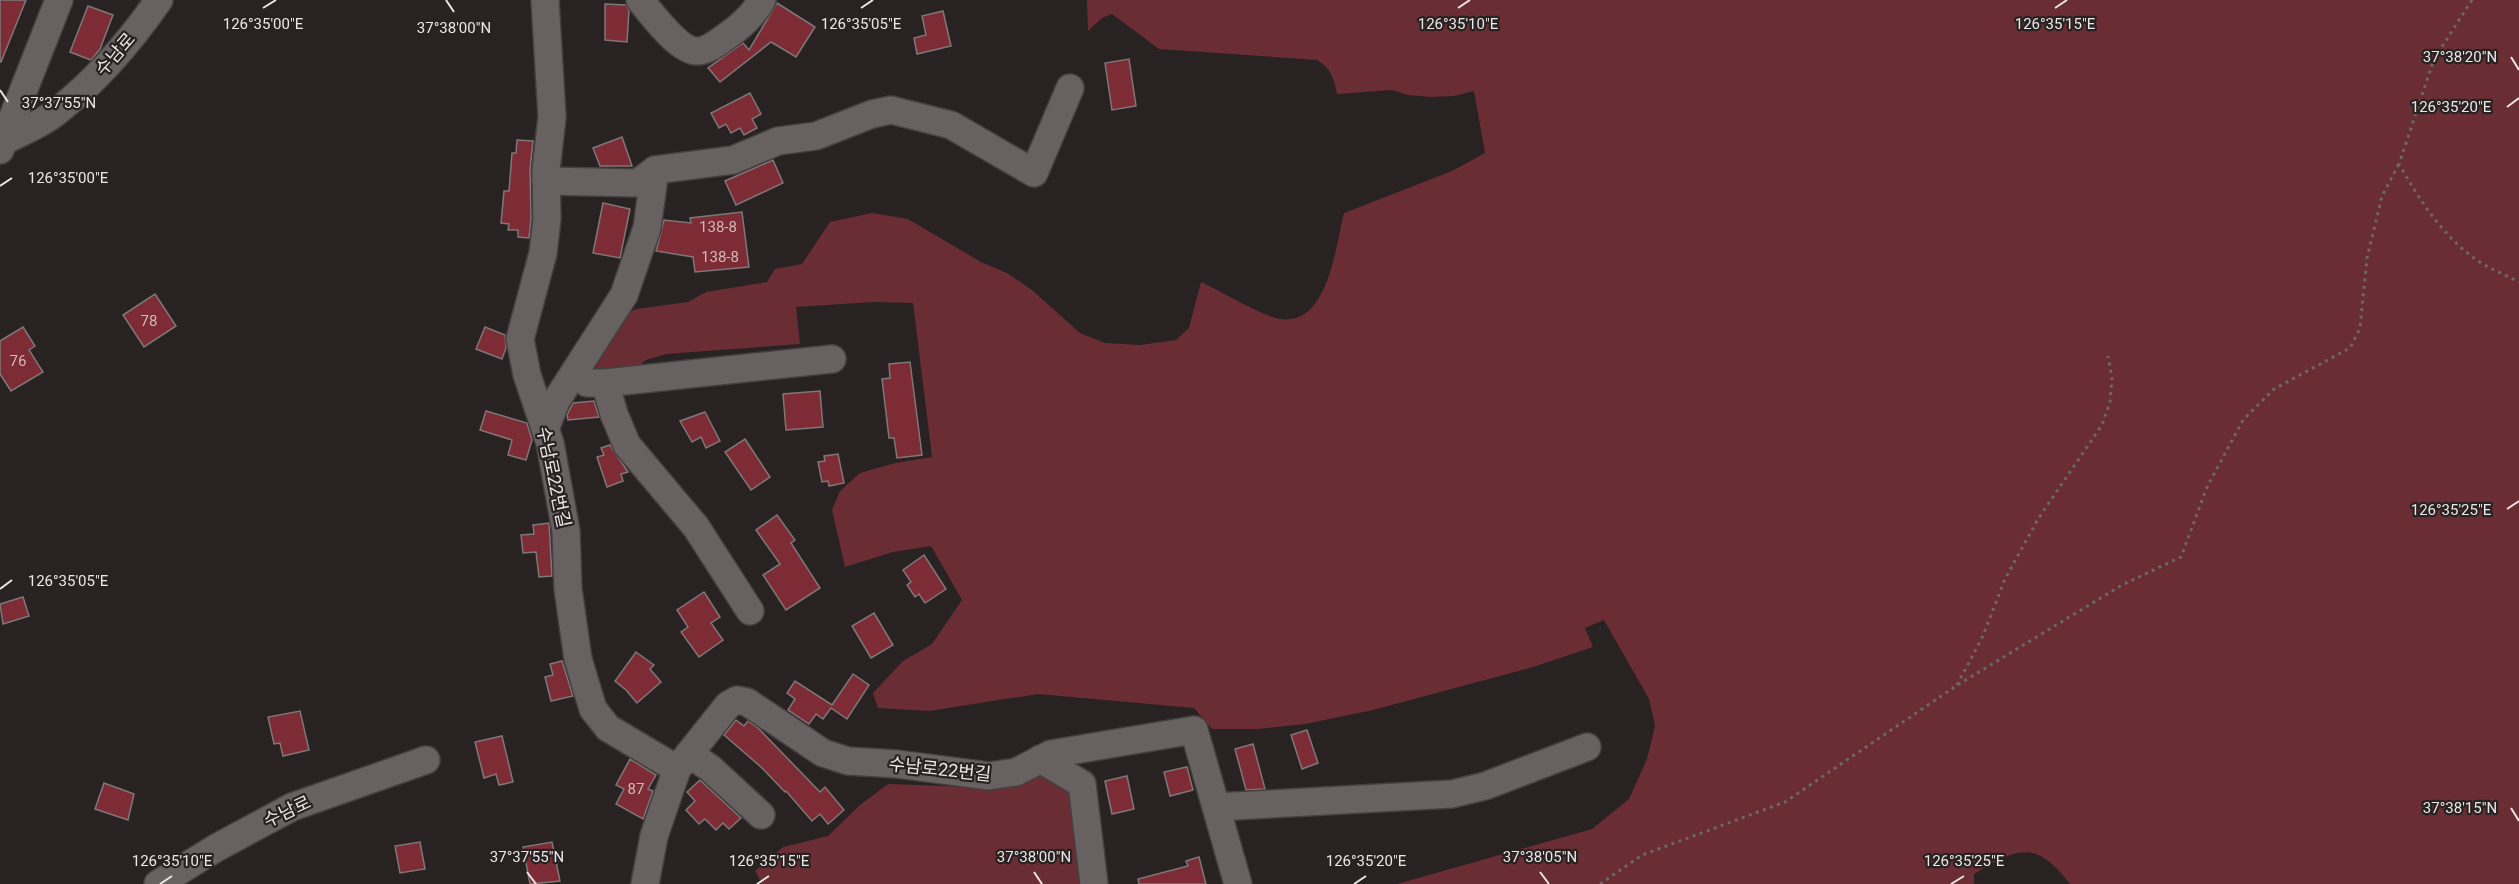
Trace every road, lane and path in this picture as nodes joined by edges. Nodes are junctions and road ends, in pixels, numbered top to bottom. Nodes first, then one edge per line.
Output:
1 (59, 0) edge
2 (159, 0) edge
3 (545, 0) edge
4 (640, 0) edge
5 (762, 0) edge
6 (2472, 0) edge
7 (1070, 88) dead end
8 (2, 146) edge
9 (2399, 164) junction
10 (655, 171) junction
11 (546, 181) junction
12 (2519, 282) edge
13 (2108, 356) dead end
14 (832, 359) dead end
15 (567, 382) junction
16 (605, 383) junction
17 (545, 429) junction
18 (750, 611) dead end
19 (1956, 686) junction
20 (1587, 747) dead end
21 (1040, 759) junction
22 (426, 760) dead end
23 (683, 761) junction
24 (1216, 807) junction
25 (761, 815) dead end
26 (158, 884) edge
27 (645, 884) edge
28 (1094, 884) edge
29 (1238, 884) edge
30 (1599, 884) edge

1 - 8 street, 수남로
2 - 8 street, 수남로
3 - 11 street, 수남로22번길
4 - 5 street
6 - 9 path
7 - 10 street
9 - 12 path
9 - 19 path
10 - 11 street
10 - 15 street
11 - 17 street, 수남로22번길
13 - 19 path
14 - 16 street
15 - 16 street
15 - 17 street
16 - 18 street
17 - 23 street, 수남로22번길
19 - 30 path
20 - 24 street
21 - 23 street, 수남로22번길
21 - 24 street, 수남로22번길
21 - 28 street
22 - 26 street, 수남로
23 - 25 street
23 - 27 street, 수남로22번길
24 - 29 street, 수남로22번길

